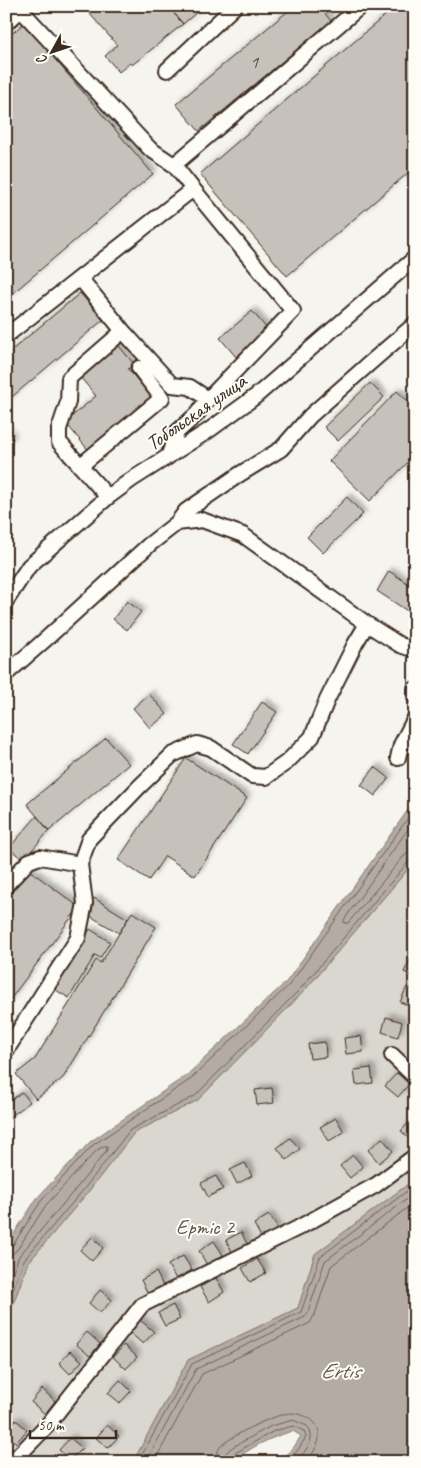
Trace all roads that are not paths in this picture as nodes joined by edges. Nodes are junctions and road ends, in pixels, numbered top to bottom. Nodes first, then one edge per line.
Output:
1 (235, 6) edge
2 (361, 6) edge
3 (6, 23) edge
4 (168, 70) dead end
5 (174, 165) junction
6 (193, 189) junction
7 (415, 258) edge
8 (80, 278) junction
9 (415, 324) edge
10 (123, 331) junction
11 (6, 336) edge
12 (139, 368) dead end
13 (208, 399) junction
14 (168, 457) junction
15 (80, 466) junction
16 (108, 497) junction
17 (178, 523) junction
18 (6, 601) edge
19 (368, 624) junction
20 (415, 650) edge
21 (6, 674) edge
22 (415, 689) edge
23 (415, 697) edge
24 (415, 718) edge
25 (398, 758) dead end
26 (80, 864) junction
27 (6, 885) edge
28 (6, 1051) edge
29 (392, 1055) dead end
30 (415, 1077) edge
31 (415, 1156) edge
32 (12, 1462) edge

1 - 4 street
2 - 5 street
3 - 5 street
5 - 6 street
6 - 8 street
6 - 13 street
7 - 14 street, Тобольская улица
8 - 10 street
8 - 11 street
9 - 17 street
10 - 13 street
10 - 15 street
12 - 15 street
13 - 14 street
14 - 16 street, Тобольская улица
15 - 16 street
16 - 18 street, Тобольская улица
17 - 19 street
17 - 21 street
19 - 20 street
19 - 26 street
22 - 23 street
24 - 25 street
26 - 27 street
26 - 28 street
29 - 30 street
31 - 32 street

